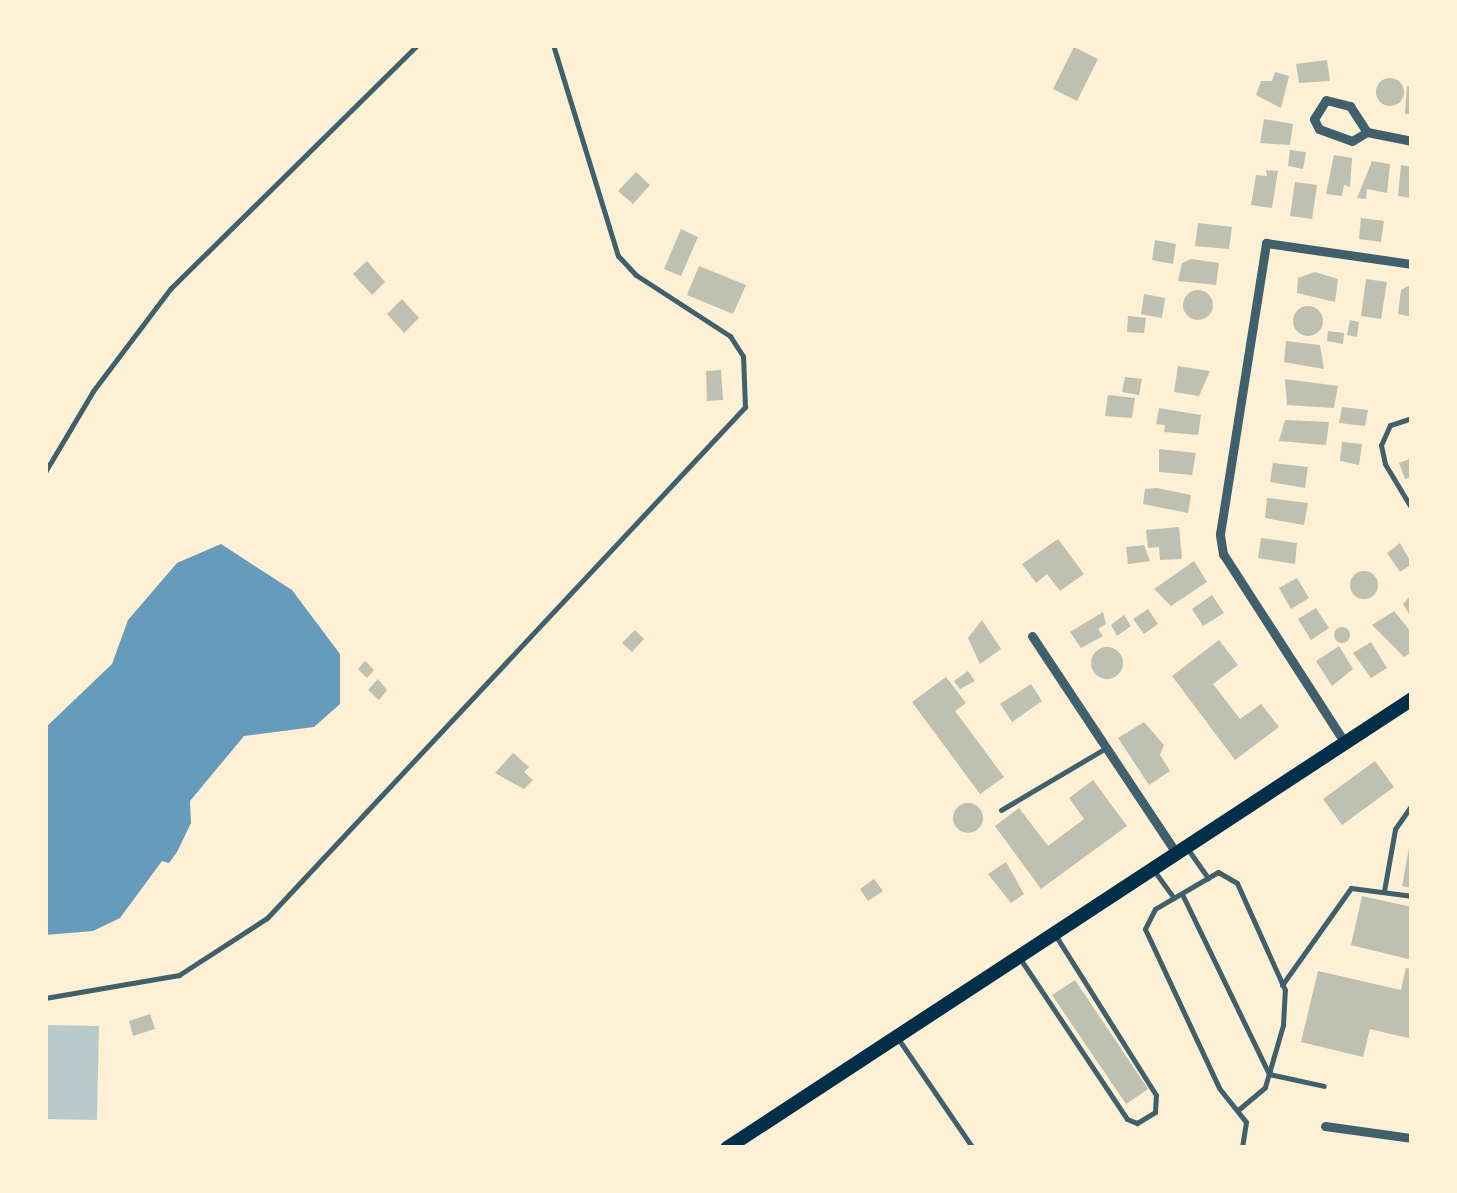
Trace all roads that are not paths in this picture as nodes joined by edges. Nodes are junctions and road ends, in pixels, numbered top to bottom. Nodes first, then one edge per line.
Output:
1 (417, 45) edge
2 (553, 45) edge
3 (1367, 132) junction
4 (1412, 141) edge
5 (1412, 264) edge
6 (1412, 418) edge
7 (45, 472) edge
8 (1412, 508) edge
9 (1032, 636) dead end
10 (1412, 699) edge
11 (1344, 744) junction
12 (1106, 748) junction
13 (1412, 805) edge
14 (1001, 810) dead end
15 (1181, 850) junction
16 (1152, 868) junction
17 (1208, 878) junction
18 (1384, 891) junction
19 (1182, 894) junction
20 (1412, 896) edge
21 (1174, 898) junction
22 (1055, 935) junction
23 (1020, 958) junction
24 (1282, 985) junction
25 (45, 998) edge
26 (897, 1037) junction
27 (1269, 1074) junction
28 (1324, 1086) dead end
29 (1238, 1110) junction
30 (1325, 1126) dead end
31 (1412, 1138) edge
32 (727, 1148) edge
33 (973, 1148) edge
34 (1242, 1148) edge

1 - 7 lane
2 - 25 lane
3 - 3 street
3 - 4 street
5 - 11 street
6 - 8 lane
9 - 12 street
10 - 11 main road
11 - 15 main road
12 - 14 lane
12 - 15 street
13 - 18 lane
15 - 16 main road
15 - 17 lane
16 - 21 lane
16 - 22 main road
17 - 19 lane
17 - 24 lane
18 - 20 lane
18 - 24 lane
19 - 21 lane
19 - 27 lane
21 - 29 lane
22 - 23 main road
22 - 23 lane
23 - 26 main road
24 - 27 lane
26 - 32 main road
26 - 33 lane
27 - 28 lane
27 - 29 lane
29 - 34 lane
30 - 31 street

